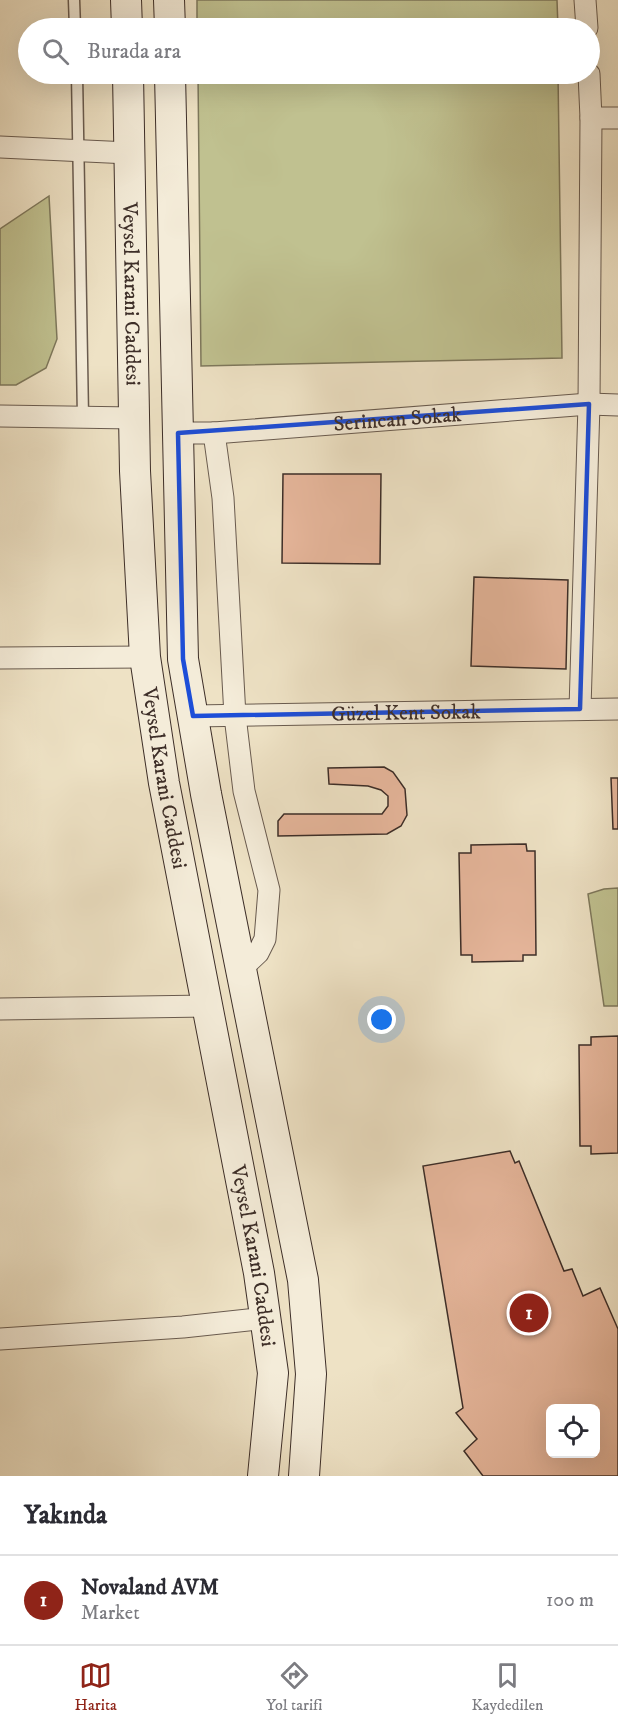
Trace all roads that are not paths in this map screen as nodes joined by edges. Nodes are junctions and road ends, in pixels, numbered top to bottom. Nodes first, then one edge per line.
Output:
1 (75, 0) edge
2 (126, 0) edge
3 (169, 0) edge
4 (585, 0) edge
5 (75, 18) edge
6 (127, 18) edge
7 (170, 18) edge
8 (586, 18) edge
9 (77, 84) edge
10 (128, 84) edge
11 (170, 84) edge
12 (589, 84) edge
13 (591, 118) junction
14 (618, 118) edge
15 (0, 147) edge
16 (79, 151) junction
17 (129, 153) junction
18 (589, 404) junction
19 (618, 405) edge
20 (0, 416) edge
21 (83, 417) junction
22 (134, 418) junction
23 (178, 433) junction
24 (214, 433) junction
25 (145, 657) junction
26 (0, 658) edge
27 (618, 709) edge
28 (580, 710) junction
29 (193, 716) junction
30 (235, 716) junction
31 (241, 969) junction
32 (208, 1006) junction
33 (0, 1009) edge
34 (266, 1318) junction
35 (0, 1339) edge
36 (263, 1476) edge
37 (304, 1476) edge

1 - 5 lane
2 - 6 main road
3 - 7 main road
4 - 8 street
9 - 16 lane
10 - 17 main road, Veysel Karani Caddesi
11 - 23 main road, Veysel Karani Caddesi
12 - 13 street
13 - 14 street
13 - 18 street
15 - 16 street
16 - 17 street
16 - 21 lane
17 - 22 main road, Veysel Karani Caddesi
18 - 19 street, Serincan Sokak
18 - 24 street, Serincan Sokak
18 - 28 street
20 - 21 street
21 - 22 street
22 - 25 main road, Veysel Karani Caddesi
23 - 24 street, Serincan Sokak
23 - 29 main road, Veysel Karani Caddesi
24 - 30 street
25 - 26 street
25 - 32 main road, Veysel Karani Caddesi
27 - 28 street, Güzel Kent Sokak
28 - 30 street, Güzel Kent Sokak
29 - 30 street, Güzel Kent Sokak
29 - 31 main road, Veysel Karani Caddesi
30 - 31 street
31 - 37 main road, Veysel Karani Caddesi
32 - 33 street
32 - 34 main road, Veysel Karani Caddesi
34 - 35 street
34 - 36 main road, Veysel Karani Caddesi

